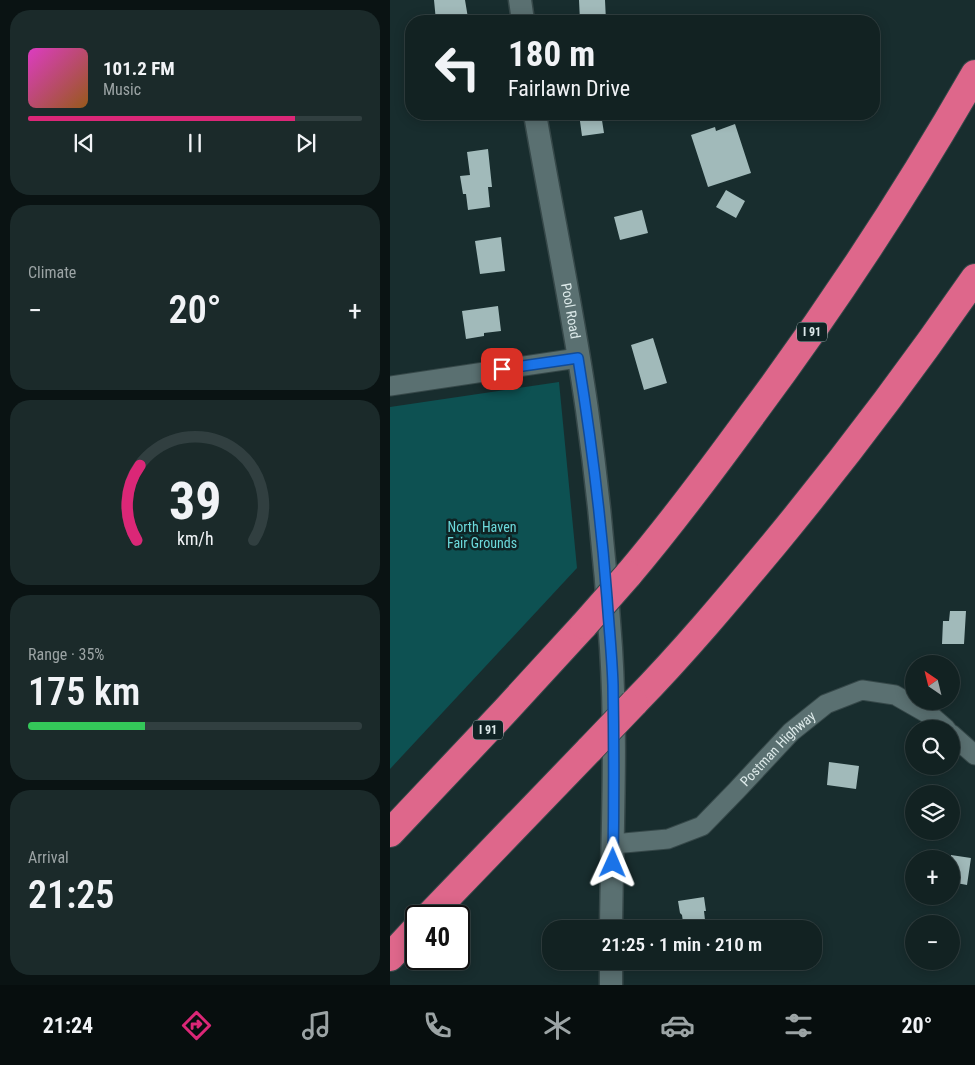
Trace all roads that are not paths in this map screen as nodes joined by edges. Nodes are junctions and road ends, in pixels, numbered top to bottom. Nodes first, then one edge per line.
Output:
1 (520, 0) edge
2 (522, 15) edge
3 (975, 74) edge
4 (536, 120) edge
5 (975, 278) edge
6 (578, 358) junction
7 (390, 386) edge
8 (936, 720) edge
9 (960, 742) edge
10 (975, 755) edge
11 (390, 833) edge
12 (613, 844) junction
13 (440, 905) edge
14 (611, 920) edge
15 (405, 941) edge
16 (390, 957) edge
17 (611, 970) edge
18 (611, 985) edge

1 - 2 street
3 - 11 highway, I 91, bridge
4 - 6 street, Pool Road
5 - 13 highway, bridge
6 - 7 street
6 - 12 street, Pool Road
8 - 12 street, Postman Highway
9 - 10 street
12 - 14 street, Pool Road
15 - 16 highway
17 - 18 street

